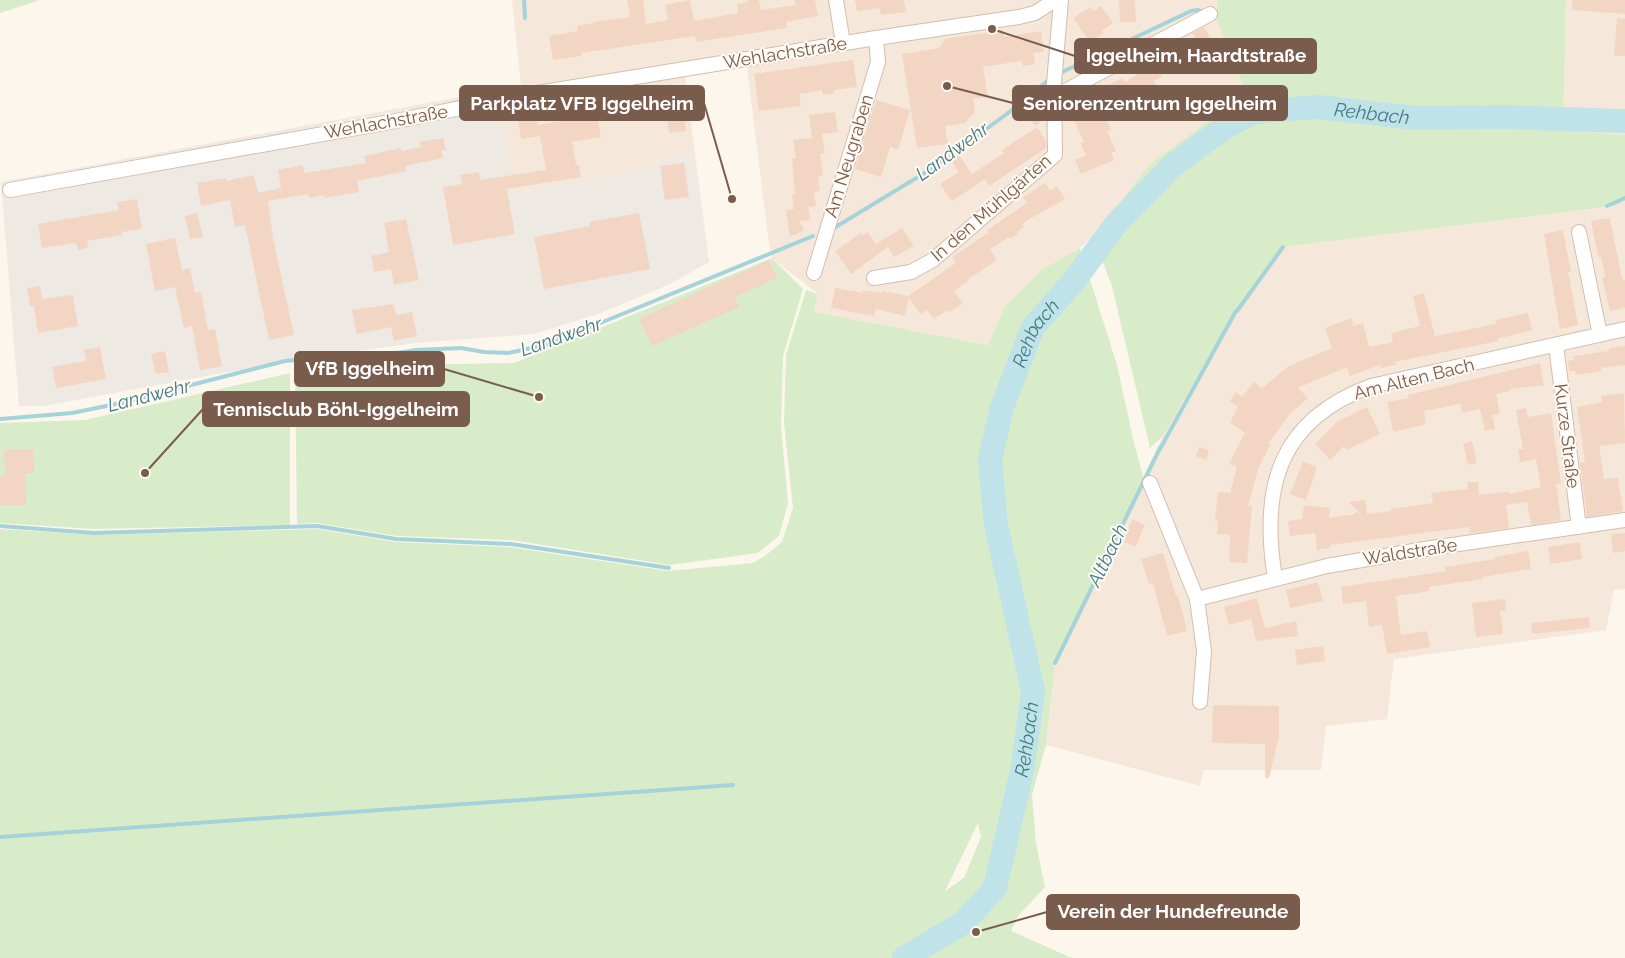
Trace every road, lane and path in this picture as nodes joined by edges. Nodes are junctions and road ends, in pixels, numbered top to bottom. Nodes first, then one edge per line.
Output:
1 (836, 0) edge
2 (1055, 0) edge
3 (1061, 0) edge
4 (1210, 14) dead end
5 (876, 38) junction
6 (843, 43) junction
7 (1055, 85) junction
8 (10, 190) dead end
9 (1579, 232) dead end
10 (814, 274) dead end
11 (874, 278) dead end
12 (1625, 329) edge
13 (1600, 335) junction
14 (1556, 345) junction
15 (1150, 483) dead end
16 (1625, 520) edge
17 (1579, 527) junction
18 (1275, 578) junction
19 (1197, 598) junction
20 (1200, 702) dead end

1 - 6 street
2 - 5 street, Wehlachstraße
3 - 7 street, In den Mühlgärten
4 - 7 street
5 - 6 street, Wehlachstraße
5 - 10 street, Am Neugraben
6 - 8 street, Wehlachstraße
7 - 11 street, In den Mühlgärten
9 - 13 street
12 - 13 street, Am Alten Bach
13 - 14 street, Am Alten Bach
14 - 17 street, Kurze Straße
14 - 18 street, Am Alten Bach
15 - 19 street
16 - 17 street, Waldstraße
17 - 18 street, Waldstraße
18 - 19 street, Waldstraße
19 - 20 street

